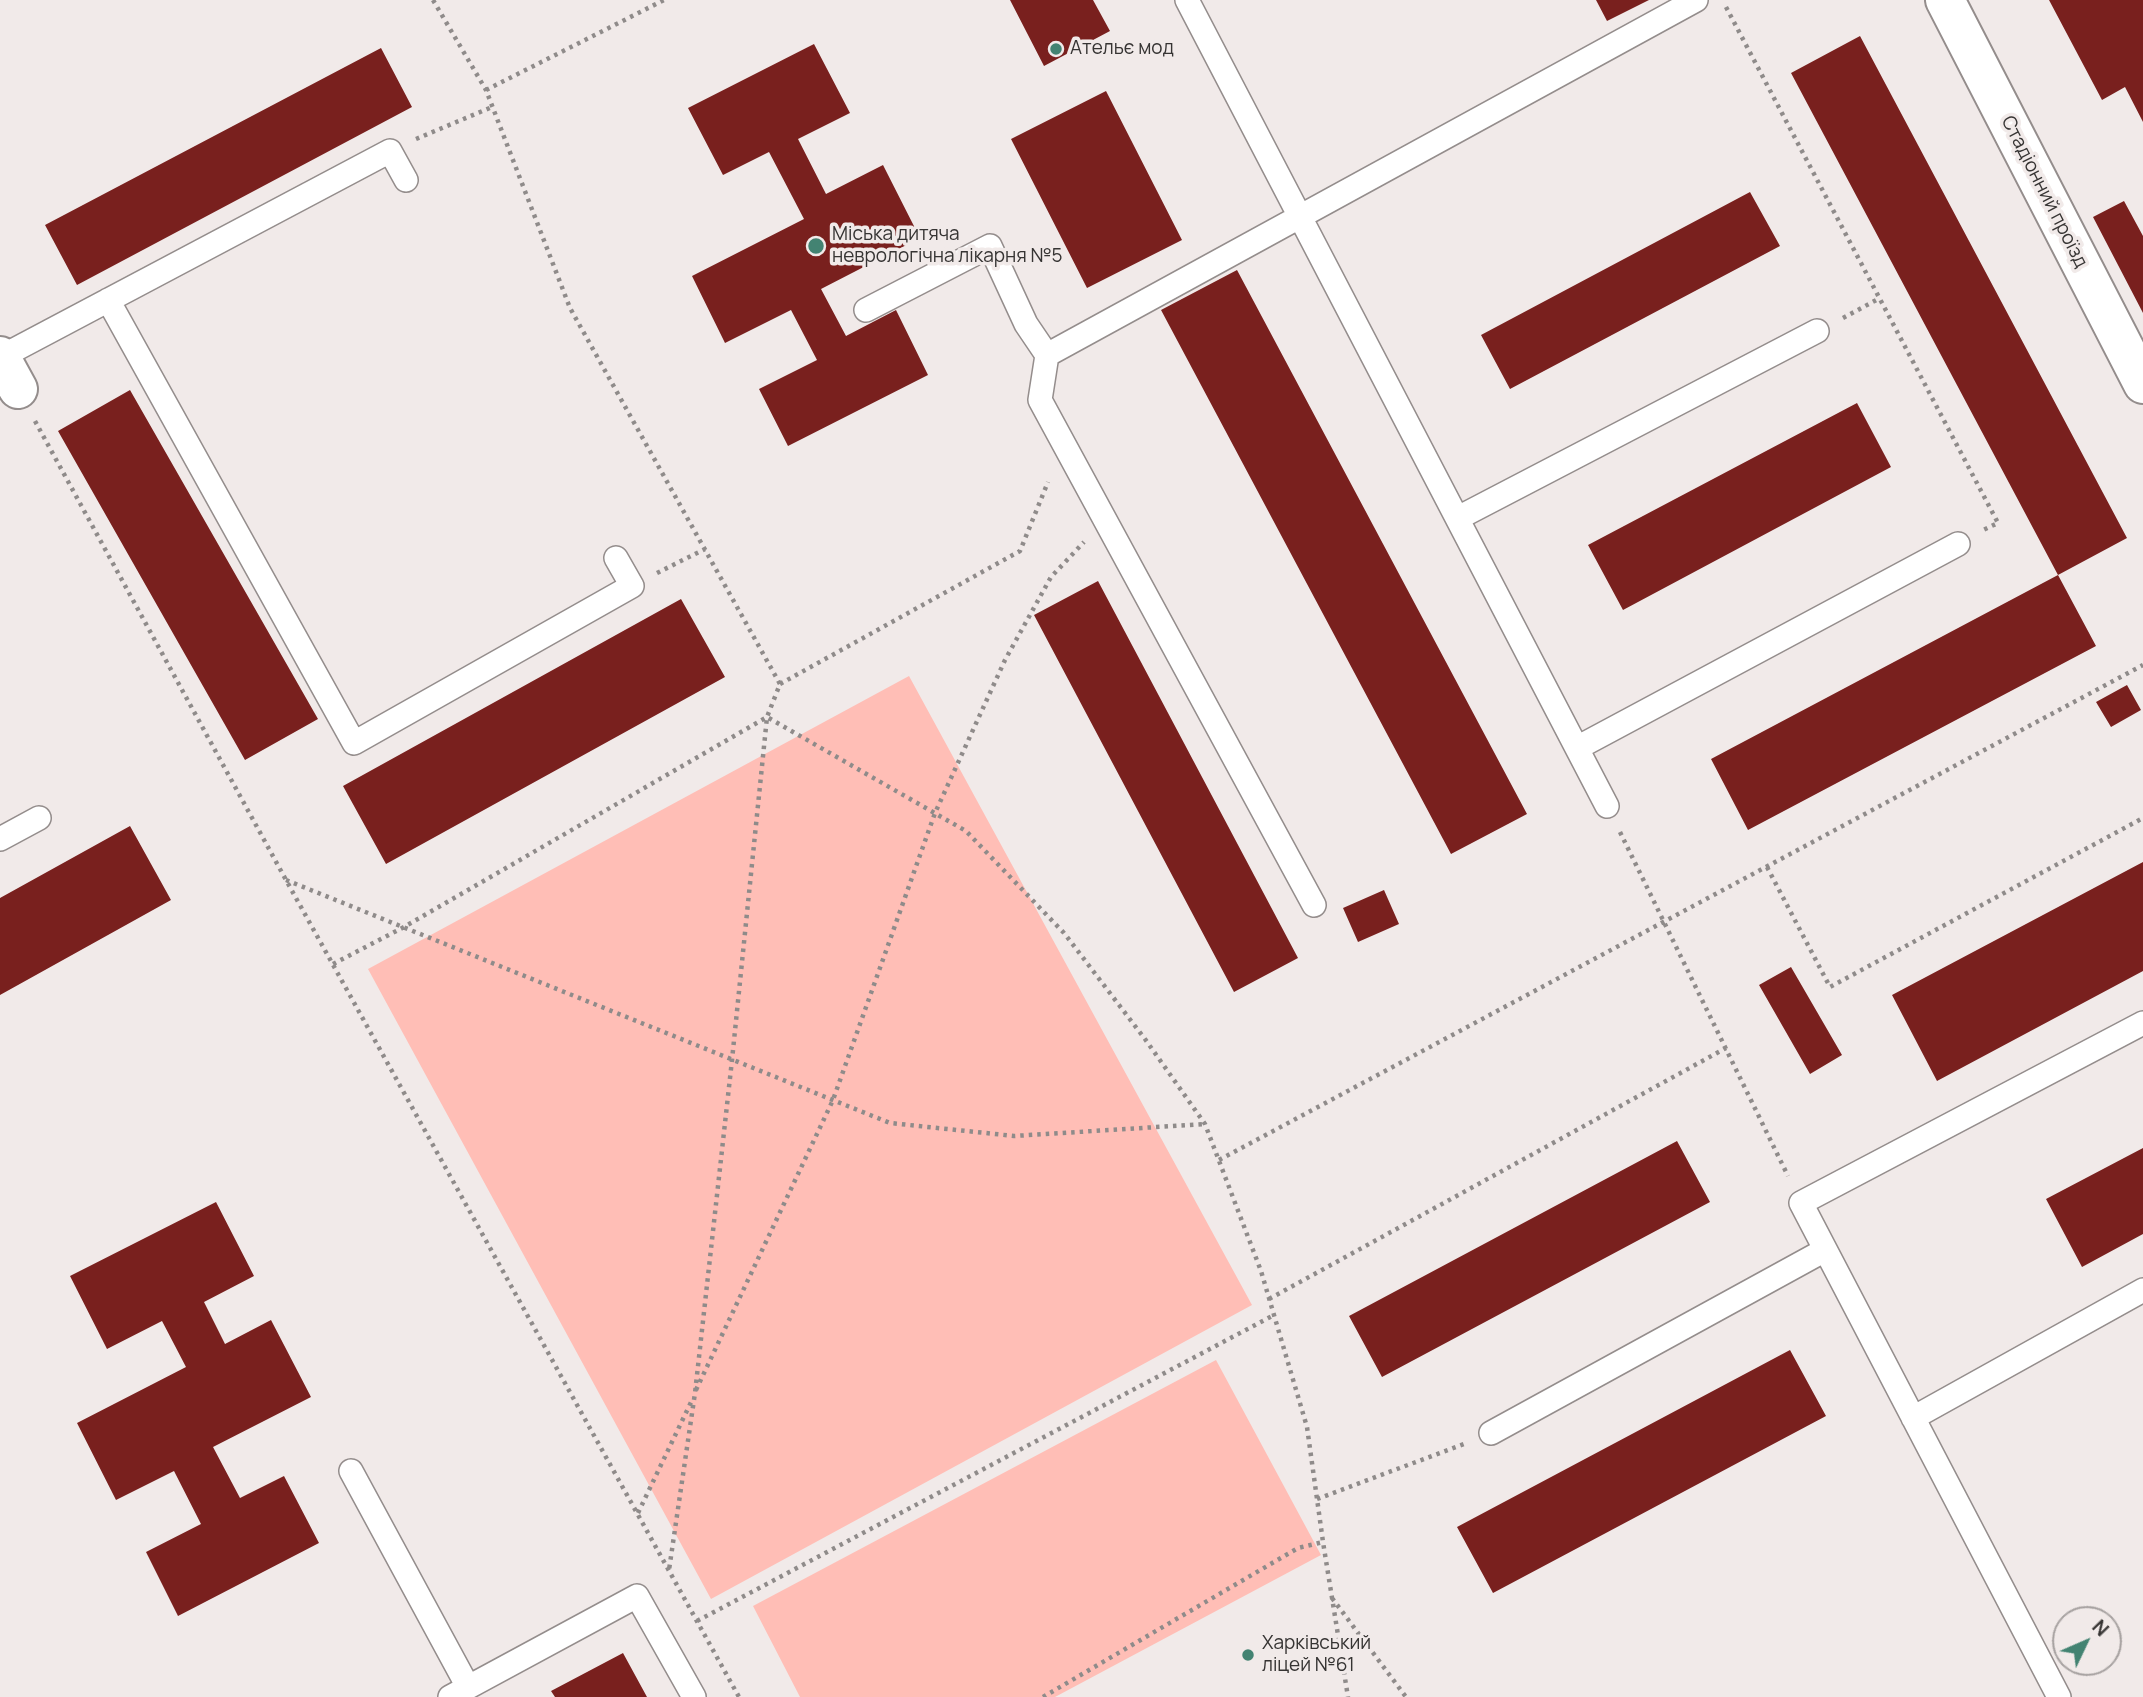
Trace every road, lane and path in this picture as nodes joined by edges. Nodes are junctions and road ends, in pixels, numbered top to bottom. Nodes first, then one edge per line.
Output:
1 (433, 0) edge
2 (664, 0) edge
3 (1187, 0) edge
4 (1696, 0) edge
5 (1722, 0) edge
6 (1945, 0) edge
7 (486, 90) junction
8 (492, 107) junction
9 (390, 151) junction
10 (406, 180) dead end
11 (1300, 217) junction
12 (1880, 298) junction
13 (108, 300) junction
14 (866, 310) dead end
15 (1817, 331) joint
16 (1047, 355) junction
17 (6, 368) edge
18 (2143, 384) edge
19 (1064, 444) junction
20 (1458, 518) junction
21 (1106, 520) junction
22 (1958, 544) joint
23 (705, 549) junction
24 (616, 558) dead end
25 (632, 586) junction
26 (2143, 665) edge
27 (780, 684) junction
28 (767, 717) junction
29 (1577, 748) junction
30 (1608, 806) joint
31 (935, 813) junction
32 (39, 818) dead end
33 (2143, 818) edge
34 (0, 839) edge
35 (1767, 867) junction
36 (286, 880) junction
37 (1314, 905) dead end
38 (1664, 922) junction
39 (404, 927) junction
40 (333, 964) junction
41 (2143, 1023) edge
42 (1726, 1048) junction
43 (732, 1060) junction
44 (833, 1100) junction
45 (1205, 1124) junction
46 (1219, 1160) junction
47 (1801, 1203) junction
48 (1825, 1250) junction
49 (2143, 1290) edge
50 (1269, 1298) junction
51 (1274, 1315) junction
52 (695, 1393) junction
53 (1913, 1418) junction
54 (1491, 1433) joint
55 (351, 1471) dead end
56 (1317, 1499) junction
57 (638, 1514) junction
58 (1323, 1542) junction
59 (669, 1570) junction
60 (1332, 1597) junction
61 (697, 1621) junction
62 (459, 1692) edge
63 (694, 1697) edge
64 (739, 1697) edge
65 (1042, 1697) edge
66 (1348, 1697) edge
67 (1406, 1697) edge
68 (2059, 1697) edge

1 - 7 path
2 - 7 path
3 - 11 lane
4 - 11 lane
5 - 12 path
6 - 18 street, Стадіонний проїзд
7 - 8 path
8 - 9 path
8 - 23 path
9 - 10 lane
9 - 13 lane
11 - 16 lane
11 - 20 lane
12 - 15 path
12 - 22 path
13 - 17 lane
13 - 25 lane
14 - 16 lane
15 - 20 lane
16 - 19 lane
17 - 36 path
19 - 21 lane
19 - 27 path
20 - 29 lane
21 - 31 path
21 - 37 lane
22 - 29 lane
23 - 25 path
23 - 27 path
24 - 25 lane
26 - 35 path
27 - 28 path
28 - 31 path
28 - 39 path
28 - 43 path
29 - 30 lane
30 - 38 path
31 - 44 path
31 - 45 path
32 - 34 lane
33 - 35 path
35 - 38 path
36 - 39 path
36 - 40 path
38 - 42 path
38 - 46 path
39 - 40 path
39 - 43 path
40 - 57 path
41 - 47 lane
42 - 47 path
42 - 50 path
43 - 44 path
43 - 52 path
44 - 45 path
44 - 52 path
45 - 46 path
46 - 50 path
47 - 48 lane
48 - 53 lane
48 - 54 lane
49 - 53 lane
50 - 51 path
51 - 56 path
51 - 61 path
52 - 57 path
52 - 59 path
53 - 68 lane
54 - 56 path
55 - 62 lane
56 - 58 path
57 - 59 path
58 - 60 path
58 - 65 path
59 - 61 path
60 - 66 path
60 - 67 path
61 - 64 path
62 - 63 lane

